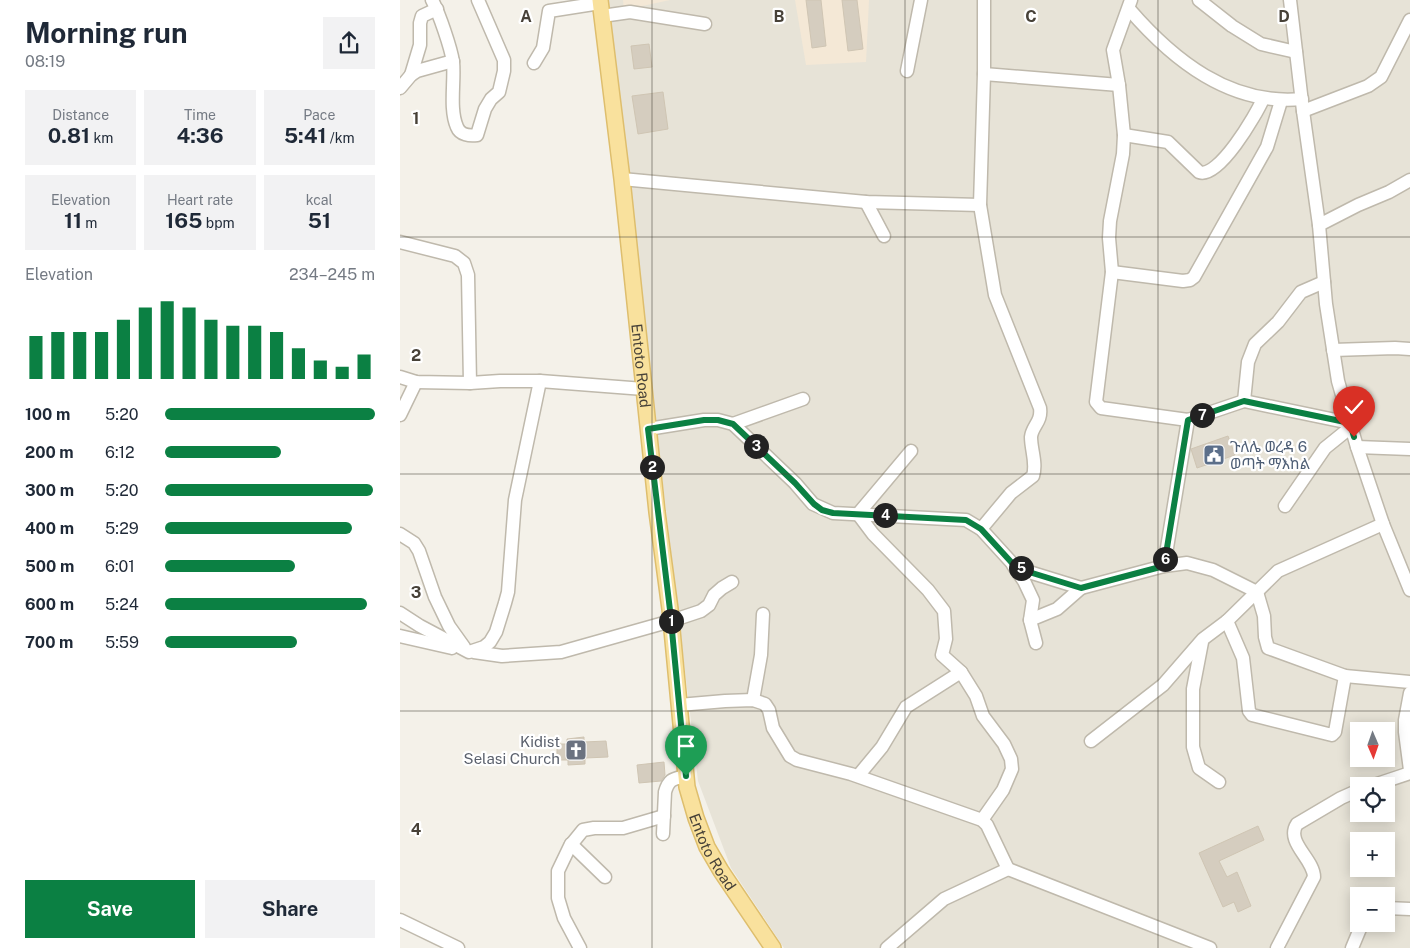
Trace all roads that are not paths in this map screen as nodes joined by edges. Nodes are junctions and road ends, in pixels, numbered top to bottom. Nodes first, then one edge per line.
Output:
1 (478, 0) edge
2 (921, 0) edge
3 (984, 0) edge
4 (1199, 0) edge
5 (1290, 0) edge
6 (434, 4) edge
7 (1130, 4) edge
8 (600, 6) edge
9 (1410, 20) edge
10 (705, 24) dead end
11 (1296, 52) junction
12 (453, 60) junction
13 (534, 63) dead end
14 (907, 71) dead end
15 (411, 74) junction
16 (984, 74) junction
17 (1119, 85) junction
18 (400, 88) edge
19 (1263, 99) junction
20 (1281, 101) junction
21 (1302, 105) junction
22 (1124, 135) junction
23 (622, 179) junction
24 (1410, 180) edge
25 (866, 202) junction
26 (980, 205) junction
27 (1320, 226) junction
28 (884, 236) dead end
29 (400, 242) edge
30 (1112, 272) junction
31 (1324, 282) junction
32 (1410, 349) edge
33 (1332, 350) junction
34 (400, 377) edge
35 (540, 381) junction
36 (416, 382) junction
37 (470, 383) junction
38 (644, 389) junction
39 (803, 399) dead end
40 (1244, 401) junction
41 (400, 415) edge
42 (1188, 420) junction
43 (733, 424) junction
44 (1350, 425) junction
45 (648, 429) junction
46 (1357, 447) junction
47 (1410, 449) edge
48 (911, 451) dead end
49 (1285, 506) dead end
50 (858, 514) junction
51 (1384, 524) junction
52 (981, 529) junction
53 (400, 534) edge
54 (1012, 563) junction
55 (1164, 566) junction
56 (732, 582) dead end
57 (1081, 588) junction
58 (1410, 590) edge
59 (1257, 592) junction
60 (400, 613) edge
61 (763, 614) dead end
62 (1030, 620) junction
63 (1227, 621) junction
64 (671, 622) junction
65 (400, 636) edge
66 (1203, 639) junction
67 (1036, 643) dead end
68 (468, 652) junction
69 (961, 672) junction
70 (1345, 676) junction
71 (1410, 682) edge
72 (1410, 695) edge
73 (753, 700) junction
74 (680, 705) junction
75 (1091, 741) dead end
76 (1410, 772) edge
77 (686, 776) junction
78 (858, 776) junction
79 (1395, 777) edge
80 (1219, 782) dead end
81 (1350, 794) edge
82 (664, 816) junction
83 (982, 820) junction
84 (663, 834) dead end
85 (571, 844) junction
86 (1008, 869) junction
87 (605, 877) dead end
88 (1395, 908) edge
89 (1410, 909) edge
90 (400, 920) edge
91 (1359, 932) edge
92 (458, 948) edge
93 (580, 948) edge
94 (773, 948) edge
95 (887, 948) edge
96 (1210, 948) edge
97 (1277, 948) edge
98 (1352, 948) edge

1 - 12 street
2 - 14 street
3 - 16 street
4 - 11 street
5 - 11 street
6 - 12 street
6 - 15 street
7 - 17 street
7 - 19 street
8 - 10 street
8 - 13 street
8 - 23 main road, Entoto Road
9 - 21 street
11 - 21 street
12 - 15 street
15 - 18 street
16 - 17 street
16 - 26 street
17 - 22 street
19 - 20 street
19 - 22 street
20 - 21 street
20 - 30 street
21 - 27 street
22 - 30 street
23 - 25 street
23 - 38 main road, Entoto Road
24 - 27 street
25 - 26 street
25 - 28 street
26 - 52 street
27 - 31 street
29 - 37 street
30 - 42 street
31 - 33 street
31 - 40 street
32 - 33 street
33 - 44 street
34 - 36 street
35 - 37 street
35 - 38 street
35 - 68 street
36 - 37 street
36 - 41 street
38 - 45 main road, Entoto Road
39 - 43 street
40 - 42 street
40 - 44 street
42 - 55 street
43 - 45 street
43 - 50 street
44 - 46 street
44 - 49 street
45 - 64 main road, Entoto Road
46 - 47 street
46 - 51 street
48 - 50 street
50 - 52 street
50 - 69 street
51 - 58 street
51 - 59 street
52 - 54 street
53 - 68 street
54 - 57 street
54 - 62 street
55 - 57 street
55 - 59 street
56 - 64 street
57 - 62 street
59 - 63 street
59 - 70 street
60 - 68 street
61 - 73 street
62 - 67 street
63 - 66 street
63 - 70 street
64 - 68 street
64 - 74 main road, Entoto Road
65 - 68 street
66 - 75 street
66 - 80 street
69 - 78 street
69 - 83 street
70 - 71 street
72 - 76 street
73 - 74 street
73 - 78 street
74 - 77 main road, Entoto Road
76 - 79 street
77 - 82 street
77 - 94 main road, Entoto Road
78 - 83 street
81 - 97 street
82 - 84 street
82 - 85 street
83 - 86 street
85 - 87 street
85 - 93 street
86 - 95 street
86 - 96 street
88 - 89 street
90 - 92 street
91 - 98 street

